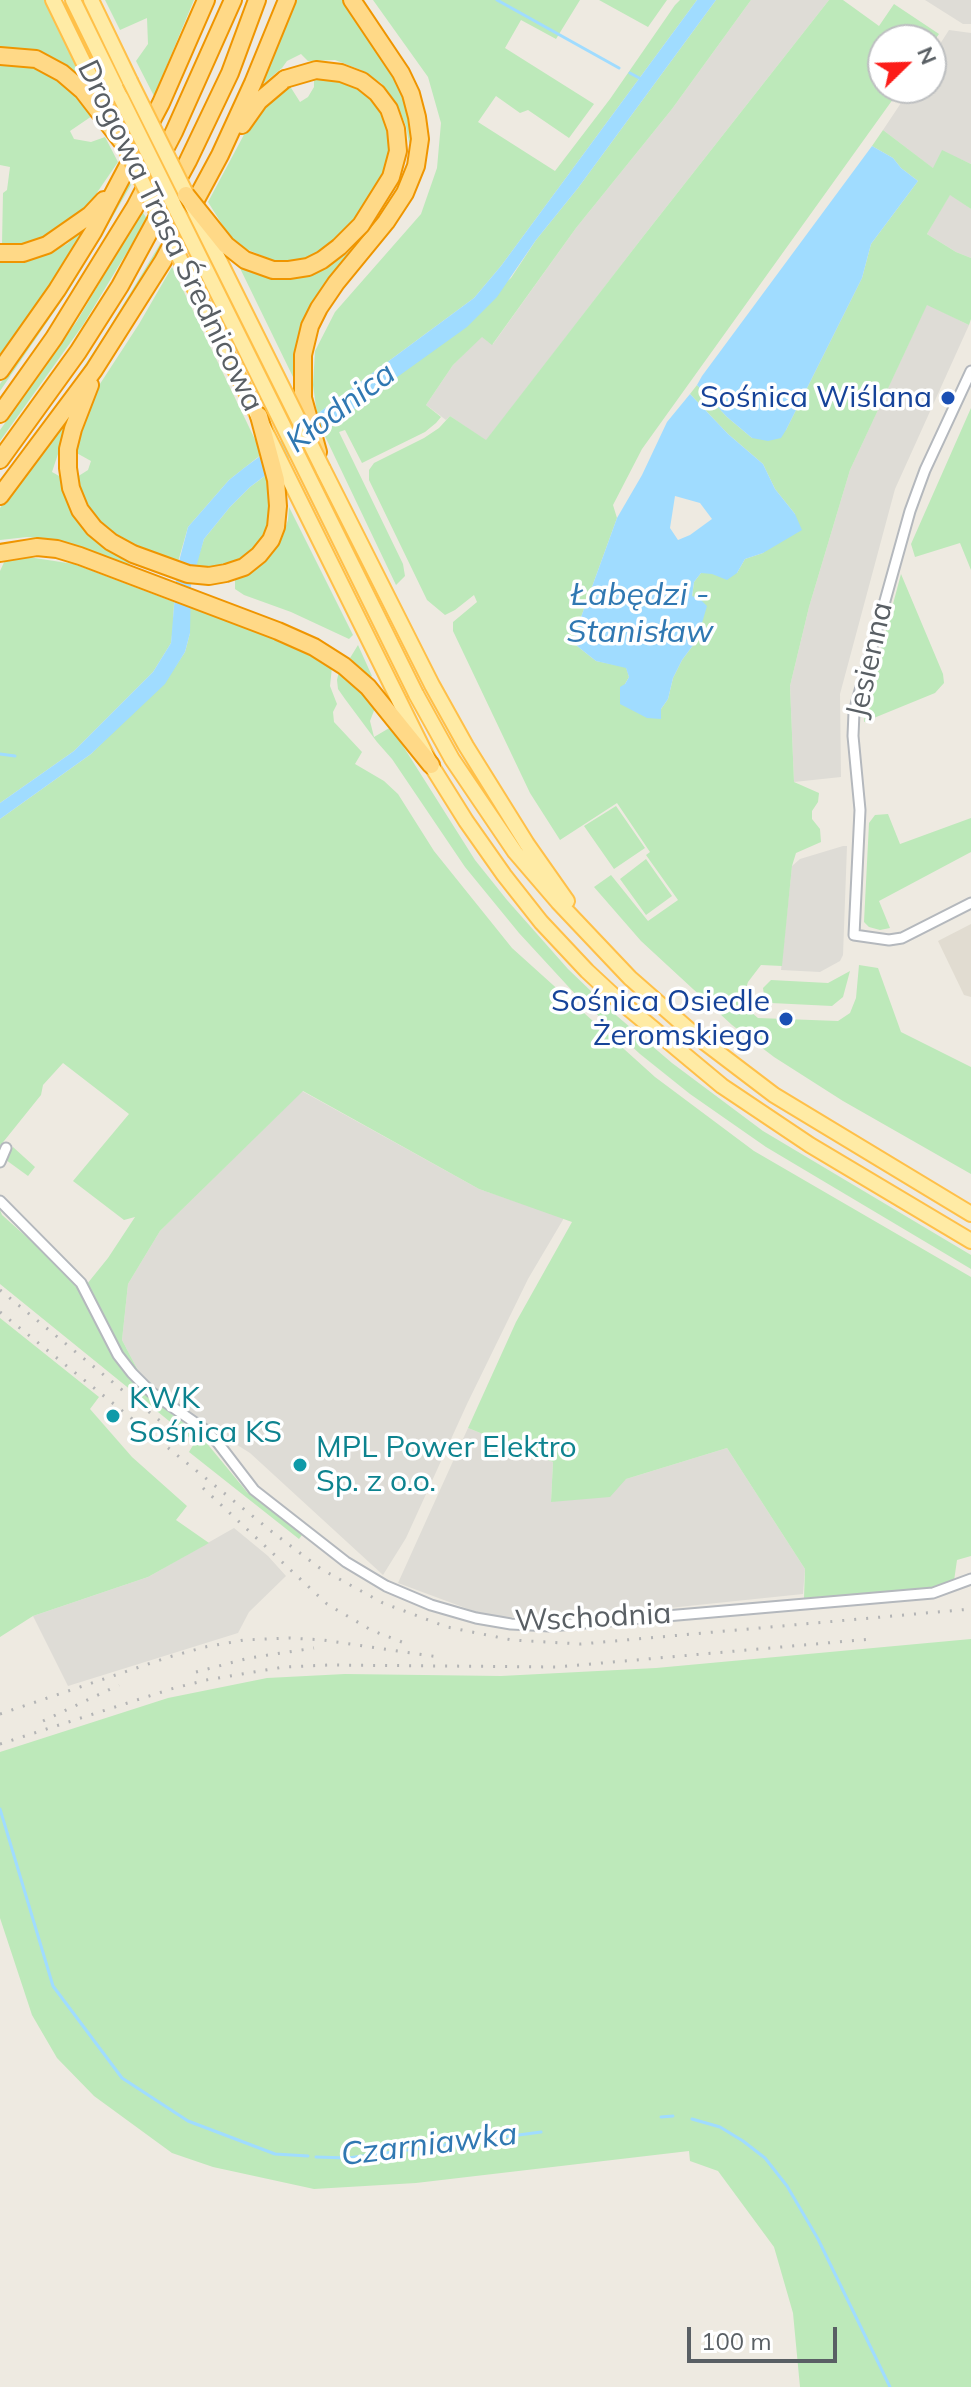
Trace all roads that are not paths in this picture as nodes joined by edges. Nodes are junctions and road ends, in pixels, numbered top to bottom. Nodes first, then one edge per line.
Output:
1 (53, 0) edge
2 (73, 0) edge
3 (91, 0) edge
4 (206, 0) edge
5 (233, 0) edge
6 (257, 0) edge
7 (287, 0) edge
8 (352, 0) edge
9 (0, 56) edge
10 (107, 117) junction
11 (123, 143) joint
12 (220, 155) junction
13 (123, 177) junction
14 (186, 195) junction
15 (0, 253) edge
16 (94, 370) junction
17 (0, 371) edge
18 (971, 371) edge
19 (0, 414) edge
20 (259, 416) junction
21 (0, 460) edge
22 (323, 469) junction
23 (0, 496) edge
24 (0, 553) edge
25 (396, 710) junction
26 (431, 765) joint
27 (971, 903) edge
28 (602, 950) junction
29 (6, 1148) dead end
30 (0, 1162) edge
31 (0, 1201) edge
32 (971, 1214) edge
33 (971, 1241) edge
34 (971, 1579) edge

1 - 10 main road, Drogowa Trasa Średnicowa
2 - 28 main road, Drogowa Trasa Średnicowa, bridge
3 - 14 main road, bridge
4 - 13 highway
5 - 19 highway
6 - 21 highway
7 - 12 highway
8 - 22 highway, bridge
9 - 10 highway
10 - 11 highway
11 - 20 main road, Drogowa Trasa Średnicowa, bridge
12 - 14 highway, bridge
12 - 16 highway
13 - 15 highway
13 - 17 highway
14 - 22 main road, bridge
16 - 20 highway
16 - 23 highway
18 - 27 street, Jesienna
20 - 25 main road, Drogowa Trasa Średnicowa
22 - 28 main road
24 - 25 highway
25 - 26 highway
26 - 33 main road
28 - 32 main road, Drogowa Trasa Średnicowa
29 - 30 street
31 - 34 street, Wschodnia

